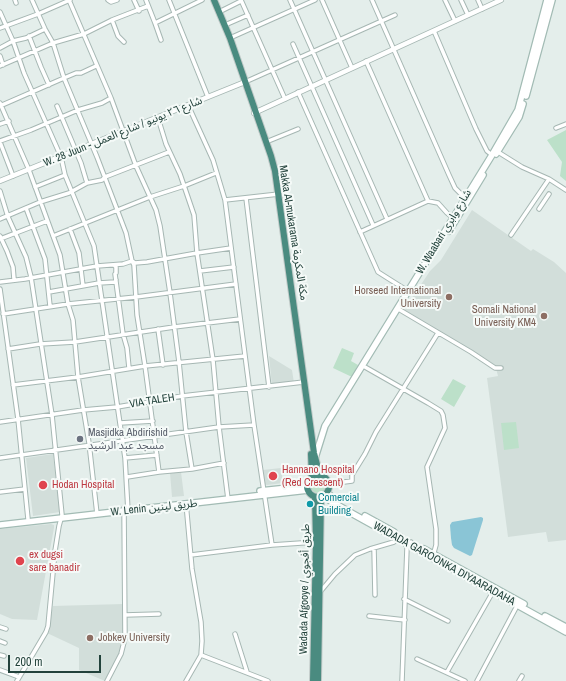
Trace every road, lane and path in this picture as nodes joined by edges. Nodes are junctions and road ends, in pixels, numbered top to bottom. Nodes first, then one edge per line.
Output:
1 (32, 0) edge
2 (70, 0) edge
3 (108, 0) edge
4 (117, 0) edge
5 (134, 0) edge
6 (146, 0) edge
7 (169, 0) edge
8 (202, 0) edge
9 (211, 0) edge
10 (214, 0) edge
11 (290, 0) edge
12 (315, 0) edge
13 (322, 0) edge
14 (372, 0) edge
15 (445, 0) edge
16 (461, 0) edge
17 (478, 0) edge
18 (501, 0) edge
19 (547, 0) edge
20 (552, 0) edge
21 (241, 1) edge
22 (148, 6) junction
23 (294, 9) junction
24 (482, 9) junction
25 (139, 11) junction
26 (0, 12) edge
27 (219, 12) junction
28 (38, 14) junction
29 (175, 14) junction
30 (248, 15) junction
31 (395, 15) dead end
32 (468, 15) junction
33 (112, 20) junction
34 (381, 21) junction
35 (455, 21) junction
36 (156, 23) junction
37 (225, 25) junction
38 (6, 26) junction
39 (0, 28) edge
40 (253, 28) junction
41 (45, 29) junction
42 (434, 31) junction
43 (84, 34) junction
44 (29, 36) junction
45 (230, 38) junction
46 (161, 40) dead end
47 (339, 40) junction
48 (13, 41) junction
49 (124, 42) dead end
50 (53, 43) junction
51 (293, 44) dead end
52 (0, 48) edge
53 (394, 49) junction
54 (35, 51) junction
55 (313, 52) junction
56 (0, 56) edge
57 (18, 58) junction
58 (299, 58) junction
59 (366, 61) junction
60 (2, 66) edge
61 (96, 66) junction
62 (352, 68) junction
63 (272, 70) junction
64 (64, 78) junction
65 (326, 80) junction
66 (244, 83) junction
67 (49, 85) junction
68 (312, 86) junction
69 (33, 92) junction
70 (298, 92) junction
71 (208, 97) junction
72 (111, 98) junction
73 (285, 99) junction
74 (0, 105) edge
75 (57, 106) dead end
76 (188, 106) junction
77 (78, 110) junction
78 (255, 113) junction
79 (62, 117) junction
80 (158, 118) junction
81 (9, 121) junction
82 (0, 124) edge
83 (46, 124) junction
84 (566, 124) edge
85 (556, 128) dead end
86 (298, 129) dead end
87 (123, 132) junction
88 (15, 136) junction
89 (0, 142) edge
90 (266, 142) junction
91 (92, 144) junction
92 (76, 151) junction
93 (169, 152) junction
94 (498, 152) junction
95 (492, 155) junction
96 (61, 157) junction
97 (136, 166) junction
98 (29, 170) junction
99 (216, 172) junction
100 (65, 175) junction
101 (13, 176) junction
102 (105, 177) junction
103 (549, 179) junction
104 (0, 181) edge
105 (87, 183) junction
106 (35, 186) junction
107 (184, 186) junction
108 (542, 189) junction
109 (566, 190) edge
110 (0, 191) edge
111 (72, 192) junction
112 (277, 194) junction
113 (150, 197) junction
114 (246, 198) junction
115 (465, 198) junction
116 (225, 200) junction
117 (428, 201) junction
118 (40, 202) junction
119 (26, 208) junction
120 (539, 209) dead end
121 (118, 211) junction
122 (8, 217) junction
123 (453, 218) junction
124 (387, 219) junction
125 (0, 220) edge
126 (47, 221) junction
127 (85, 223) junction
128 (34, 226) junction
129 (373, 226) junction
130 (70, 229) junction
131 (360, 232) junction
132 (17, 234) junction
133 (511, 235) dead end
134 (53, 236) junction
135 (0, 238) edge
136 (231, 248) junction
137 (197, 253) junction
138 (165, 259) junction
139 (132, 261) junction
140 (114, 265) junction
141 (97, 266) junction
142 (234, 267) junction
143 (81, 270) junction
144 (200, 270) junction
145 (64, 273) junction
146 (47, 274) junction
147 (31, 277) junction
148 (14, 279) junction
149 (116, 280) junction
150 (0, 282) edge
151 (99, 283) junction
152 (236, 284) junction
153 (83, 286) junction
154 (0, 289) edge
155 (65, 289) junction
156 (202, 289) junction
157 (408, 291) junction
158 (49, 292) junction
159 (170, 293) junction
160 (136, 297) junction
161 (119, 299) junction
162 (0, 300) edge
163 (101, 301) junction
164 (68, 304) junction
165 (50, 306) junction
166 (35, 308) junction
167 (400, 310) junction
168 (3, 314) junction
169 (240, 319) junction
170 (208, 323) junction
171 (174, 327) junction
172 (158, 329) junction
173 (139, 332) junction
174 (438, 333) junction
175 (123, 334) junction
176 (108, 337) junction
177 (75, 342) junction
178 (40, 344) junction
179 (8, 349) junction
180 (245, 356) junction
181 (214, 360) junction
182 (179, 362) junction
183 (163, 365) junction
184 (146, 366) junction
185 (365, 367) junction
186 (129, 368) junction
187 (501, 368) dead end
188 (112, 371) junction
189 (78, 377) junction
190 (47, 380) junction
191 (303, 382) junction
192 (13, 385) junction
193 (269, 386) junction
194 (249, 388) junction
195 (403, 388) junction
196 (216, 393) junction
197 (182, 396) junction
198 (150, 401) junction
199 (117, 407) junction
200 (84, 410) junction
201 (52, 415) junction
202 (18, 419) junction
203 (153, 421) junction
204 (0, 422) edge
205 (120, 424) junction
206 (254, 425) junction
207 (219, 427) junction
208 (186, 432) junction
209 (154, 437) junction
210 (123, 441) junction
211 (89, 446) junction
212 (56, 450) junction
213 (22, 455) junction
214 (157, 455) junction
215 (0, 458) edge
216 (125, 458) junction
217 (315, 460) junction
218 (224, 463) junction
219 (192, 469) junction
220 (160, 472) junction
221 (320, 474) junction
222 (127, 477) junction
223 (312, 477) junction
224 (328, 484) junction
225 (308, 488) junction
226 (26, 489) junction
227 (0, 492) edge
228 (263, 492) junction
229 (322, 495) junction
230 (228, 497) junction
231 (186, 503) junction
232 (126, 509) junction
233 (97, 512) junction
234 (62, 516) junction
235 (28, 519) junction
236 (0, 521) edge
237 (0, 525) edge
238 (400, 537) junction
239 (316, 542) junction
240 (410, 543) junction
241 (272, 544) junction
242 (374, 548) junction
243 (191, 555) junction
244 (434, 556) junction
245 (494, 589) junction
246 (319, 592) junction
247 (375, 595) dead end
248 (404, 599) junction
249 (519, 603) junction
250 (159, 614) dead end
251 (125, 615) junction
252 (369, 616) dead end
253 (405, 620) junction
254 (448, 621) dead end
255 (0, 627) edge
256 (6, 629) dead end
257 (566, 630) edge
258 (235, 634) dead end
259 (0, 641) edge
260 (5, 643) dead end
261 (201, 655) junction
262 (417, 659) dead end
263 (0, 670) edge
264 (247, 672) junction
265 (447, 672) junction
266 (522, 676) dead end
267 (18, 679) edge
268 (478, 679) edge
269 (108, 681) edge
270 (186, 681) edge
271 (268, 681) edge
272 (313, 681) edge
273 (318, 681) edge
274 (402, 681) edge
275 (465, 681) edge
276 (484, 681) edge
277 (519, 681) edge

1 - 28 street
2 - 28 street
2 - 43 street
3 - 4 street
5 - 25 street
6 - 22 street
7 - 29 street
8 - 29 street
9 - 66 highway, Makka Al-mukarama مكة المكرمة
10 - 27 highway, Makka Al-mukarama مكة المكرمة
11 - 23 street
12 - 23 street
13 - 47 street
14 - 34 street
15 - 35 street
16 - 32 street
17 - 24 street
18 - 24 street
19 - 95 main road, W. Waabari شارع وابري
20 - 94 main road, W. Waabari شارع وابري
21 - 27 street
21 - 30 street
22 - 25 street
22 - 36 street
23 - 40 street
23 - 55 street
24 - 32 street
25 - 33 street
26 - 38 street
27 - 37 highway, Makka Al-mukarama مكة المكرمة
28 - 38 street
28 - 41 street
29 - 36 street
29 - 71 street
30 - 37 street
30 - 40 street
31 - 34 street
32 - 35 street
33 - 43 street
33 - 49 street
34 - 47 street
34 - 53 street
35 - 42 street
36 - 46 street
37 - 45 highway, Makka Al-mukarama مكة المكرمة
38 - 39 street
38 - 48 street
40 - 45 street
40 - 63 street
41 - 44 street
41 - 50 street
42 - 53 street
42 - 95 street
43 - 50 street
43 - 61 street
44 - 48 street
44 - 54 street
45 - 66 highway, Makka Al-mukarama مكة المكرمة
47 - 55 street
47 - 62 street
48 - 52 street
48 - 57 street
50 - 54 street
50 - 64 street
51 - 58 street
53 - 59 street
53 - 115 street
54 - 57 street
54 - 67 street
55 - 58 street
55 - 65 street
56 - 60 street
57 - 60 street
57 - 69 street
58 - 63 street
58 - 68 street
59 - 62 street
59 - 117 street
61 - 64 street
61 - 72 street
62 - 65 street
63 - 66 street
63 - 73 street
64 - 67 street
64 - 77 street
65 - 68 street
65 - 124 street
66 - 71 street, W. 28 Juun - شارع ٢٦ يونيو / شارع العمل
66 - 78 highway, Makka Al-mukarama مكة المكرمة
67 - 69 street
68 - 70 street
68 - 129 street
69 - 74 street
69 - 83 street
70 - 73 street
70 - 131 street
71 - 76 street, W. 28 Juun - شارع ٢٦ يونيو / شارع العمل
72 - 77 street
72 - 87 street
73 - 78 street
74 - 81 street
75 - 79 street
76 - 80 street, W. 28 Juun - شارع ٢٦ يونيو / شارع العمل
76 - 99 street
77 - 79 street
77 - 91 street
78 - 90 highway, Makka Al-mukarama مكة المكرمة
78 - 112 highway, Makka Al-mukarama مكة المكرمة
79 - 83 street
79 - 92 street
80 - 87 street, W. 28 Juun - شارع ٢٦ يونيو / شارع العمل
80 - 93 street
81 - 82 street
81 - 88 street
83 - 88 street
83 - 96 street
84 - 85 street
86 - 90 street
87 - 91 street, W. 28 Juun - شارع ٢٦ يونيو / شارع العمل
87 - 97 street
88 - 89 street
88 - 98 street
89 - 101 street
90 - 112 highway, Makka Al-mukarama مكة المكرمة
91 - 92 street, W. 28 Juun - شارع ٢٦ يونيو / شارع العمل
91 - 102 street
92 - 96 street, W. 28 Juun - شارع ٢٦ يونيو / شارع العمل
92 - 105 street
93 - 97 street
93 - 107 street
94 - 103 street
94 - 167 main road, W. Waabari شارع وابري
95 - 115 main road, W. Waabari شارع وابري
96 - 98 street, W. 28 Juun - شارع ٢٦ يونيو / شارع العمل
96 - 100 street
97 - 102 street
97 - 113 street
98 - 101 street, W. 28 Juun - شارع ٢٦ يونيو / شارع العمل
98 - 106 street
99 - 107 street
99 - 116 street
100 - 106 street
100 - 111 street
101 - 104 street, W. 28 Juun - شارع ٢٦ يونيو / شارع العمل
102 - 105 street
102 - 121 street
103 - 108 street
103 - 109 street
105 - 111 street
106 - 118 street
107 - 113 street
107 - 137 street
108 - 120 street
108 - 133 street
110 - 122 street
111 - 118 street
111 - 127 street
112 - 114 street
112 - 191 highway, Makka Al-mukarama مكة المكرمة
113 - 121 street
113 - 138 street
114 - 116 street
114 - 193 street
115 - 123 main road, W. Waabari شارع وابري
116 - 136 street
117 - 123 street
117 - 124 street
118 - 119 street
118 - 126 street
119 - 122 street
119 - 128 street
121 - 127 street
121 - 139 street
122 - 125 street
122 - 132 street
123 - 157 main road, W. Waabari شارع وابري
124 - 129 street
126 - 128 street
126 - 134 street
127 - 130 street
127 - 141 street
128 - 132 street
128 - 146 street
129 - 131 street
130 - 134 street
130 - 143 street
131 - 157 street
132 - 135 street
132 - 147 street
134 - 145 street
135 - 148 street
136 - 137 street
136 - 142 street
137 - 138 street
137 - 144 street
138 - 139 street
138 - 159 street
139 - 140 street
139 - 160 street
140 - 141 street
140 - 149 street
141 - 143 street
141 - 151 street
142 - 144 street
142 - 152 street
143 - 145 street
143 - 153 street
144 - 156 street
145 - 146 street
145 - 155 street
146 - 147 street
146 - 158 street
147 - 148 street
147 - 166 street
148 - 150 street
149 - 151 street
149 - 161 street
151 - 153 street
151 - 163 street
152 - 156 street
152 - 169 street
153 - 155 street
154 - 162 street
155 - 158 street
155 - 164 street
156 - 159 street
156 - 170 street
157 - 217 main road, W. Waabari شارع وابري
158 - 165 street
159 - 160 street
159 - 171 street
160 - 161 street
160 - 173 street
161 - 163 street
161 - 175 street
162 - 168 street
163 - 164 street
163 - 176 street
164 - 165 street
164 - 177 street
165 - 166 street
166 - 168 street
166 - 178 street
167 - 174 street
167 - 185 main road, W. Waabari شارع وابري
168 - 179 street
169 - 170 street
169 - 180 street
170 - 171 street
170 - 181 street
171 - 172 street
171 - 182 street
172 - 173 street
172 - 183 street
173 - 175 street
173 - 184 street
174 - 187 street
174 - 195 street
175 - 176 street
175 - 186 street
176 - 177 street
176 - 188 street
177 - 178 street
177 - 189 street
178 - 179 street
178 - 190 street
179 - 192 street
180 - 181 street
180 - 194 street
181 - 182 street
181 - 196 street
182 - 183 street
182 - 197 street
183 - 184 street
184 - 186 street
184 - 198 street
185 - 195 street
185 - 221 main road, W. Waabari شارع وابري
186 - 188 street
188 - 189 street
188 - 199 street
189 - 190 street
189 - 200 street
190 - 192 street
190 - 201 street
191 - 193 street, VIA TALEH
191 - 217 highway, Makka Al-mukarama مكة المكرمة
191 - 223 highway, Makka Al-mukarama مكة المكرمة
192 - 202 street
193 - 194 street, VIA TALEH
194 - 196 street, VIA TALEH
194 - 206 street
195 - 224 street
195 - 244 street
196 - 197 street, VIA TALEH
196 - 207 street
197 - 198 street, VIA TALEH
197 - 208 street
198 - 199 street, VIA TALEH
198 - 203 street
199 - 200 street, VIA TALEH
199 - 205 street
200 - 201 street, VIA TALEH
200 - 211 street
201 - 202 street, VIA TALEH
201 - 212 street
202 - 204 street, VIA TALEH
202 - 213 street
203 - 205 street
203 - 209 street
205 - 210 street
206 - 207 street
206 - 228 street
207 - 208 street
207 - 218 street
208 - 209 street
208 - 219 street
209 - 210 street
209 - 214 street
210 - 211 street
210 - 216 street
211 - 212 street
211 - 233 street
212 - 213 street
212 - 234 street
213 - 215 street
213 - 226 street
214 - 216 street
214 - 220 street
216 - 222 street
217 - 221 highway, Makka Al-mukarama مكة المكرمة
217 - 223 main road, W. Waabari شارع وابري
218 - 219 street
218 - 230 street
219 - 220 street
220 - 222 street
221 - 223 highway
221 - 224 highway
222 - 232 street
223 - 225 highway
224 - 229 highway
225 - 228 main road
225 - 229 highway
226 - 227 street
226 - 235 street
228 - 230 main road
228 - 241 street
229 - 238 main road, WADADA GAROONKA DIYAARADAHA
229 - 239 highway, Wadada Afgooye / طريق أفجوي
229 - 246 highway
230 - 231 main road
231 - 232 main road
231 - 243 street
232 - 233 main road
232 - 251 street
233 - 234 main road
234 - 235 main road
234 - 237 main road
234 - 267 street
235 - 236 main road
238 - 240 main road, WADADA GAROONKA DIYAARADAHA
238 - 242 street
239 - 241 street
239 - 272 highway, Wadada Afgooye / طريق أفجوي
240 - 244 main road, WADADA GAROONKA DIYAARADAHA
240 - 248 street
241 - 243 street
242 - 246 street
242 - 247 street
243 - 261 street
244 - 245 main road, WADADA GAROONKA DIYAARADAHA
245 - 249 main road, WADADA GAROONKA DIYAARADAHA
245 - 265 street
246 - 273 highway
248 - 253 street
248 - 254 street
249 - 257 main road, WADADA GAROONKA DIYAARADAHA
249 - 268 street
250 - 251 street
251 - 269 street
252 - 253 street
253 - 274 street
255 - 256 street
258 - 264 street
259 - 260 street
261 - 264 street
261 - 270 street
262 - 265 street
263 - 267 street
264 - 271 street
265 - 275 street
266 - 277 street
268 - 276 street

